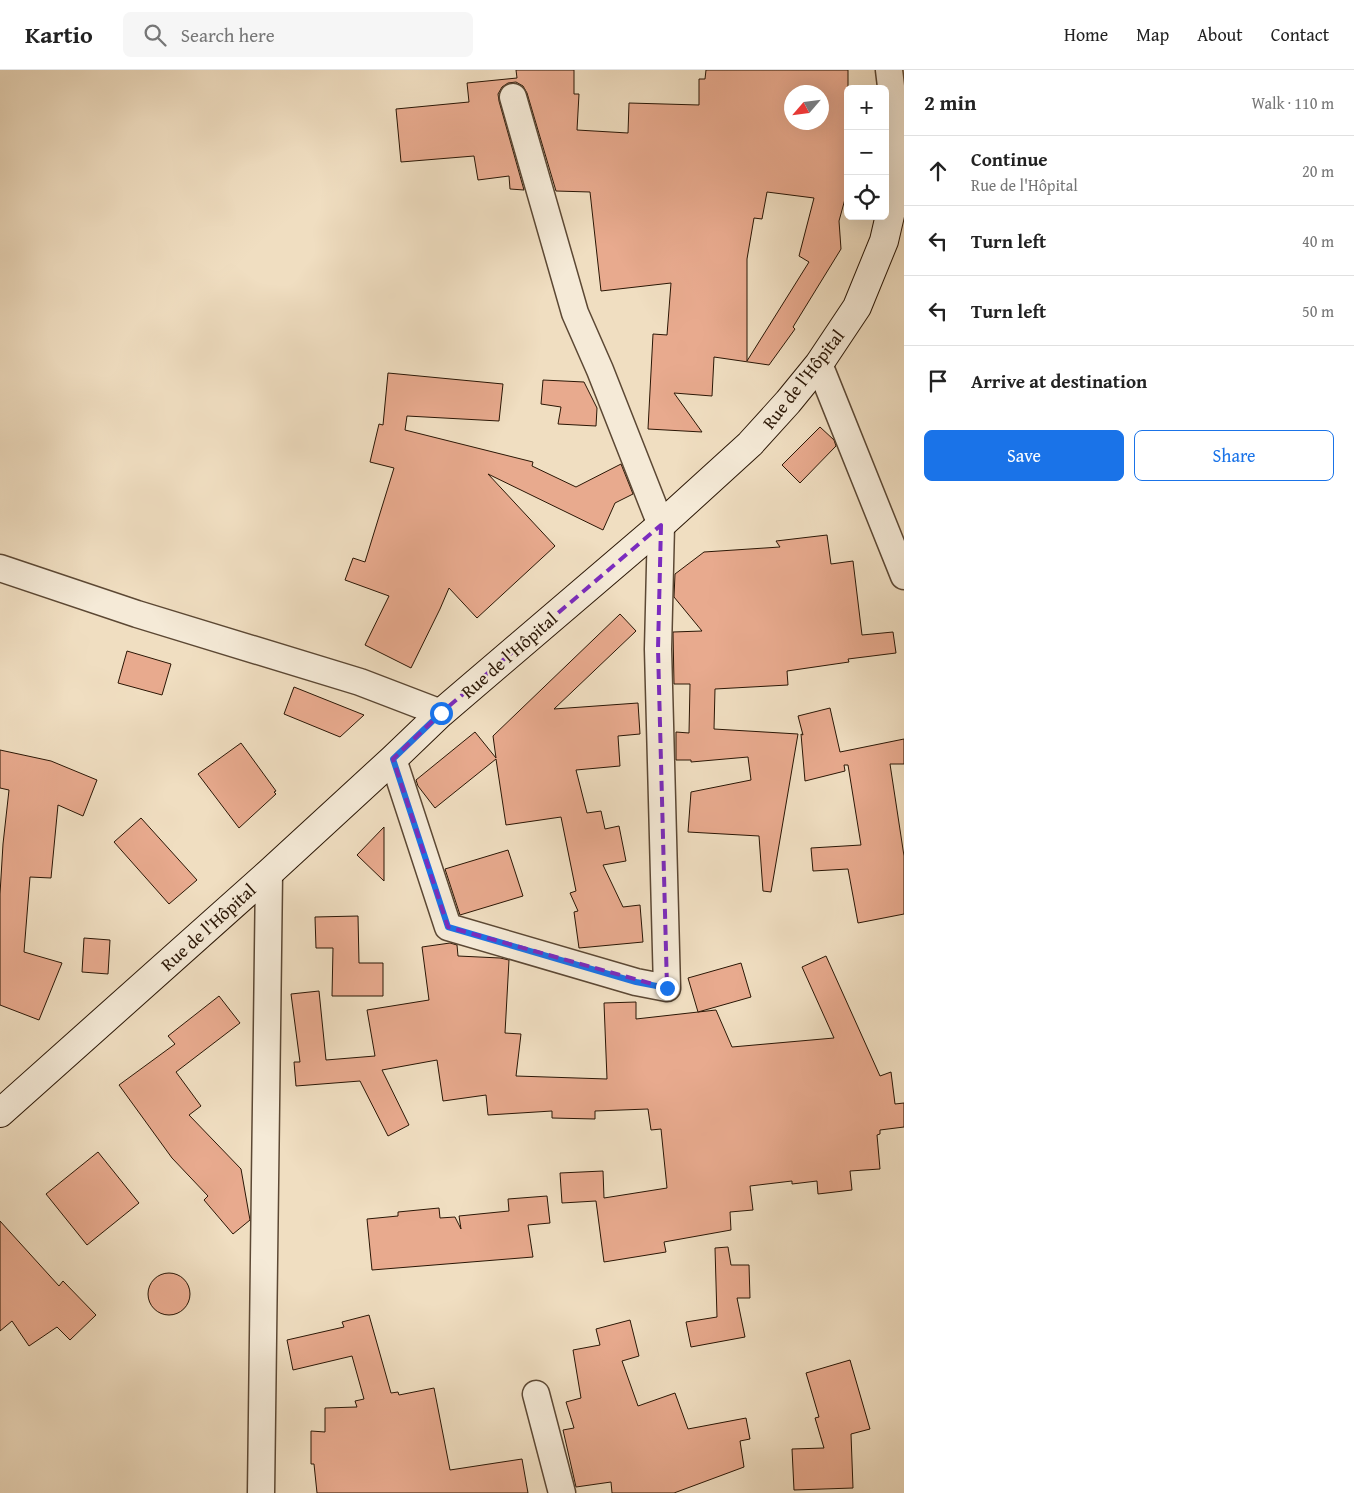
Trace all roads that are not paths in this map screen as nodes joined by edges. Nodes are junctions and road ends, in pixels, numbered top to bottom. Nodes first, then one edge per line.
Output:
1 (889, 70) edge
2 (513, 97) dead end
3 (903, 162) edge
4 (819, 364) junction
5 (661, 525) junction
6 (0, 568) edge
7 (904, 576) edge
8 (441, 713) junction
9 (393, 759) junction
10 (269, 873) junction
11 (0, 1113) edge
12 (536, 1394) dead end
13 (260, 1493) edge
14 (562, 1493) edge

1 - 3 street
2 - 5 street
3 - 4 main road, Rue de l'Hôpital
4 - 5 main road, Rue de l'Hôpital
4 - 7 street
5 - 8 main road, Rue de l'Hôpital
5 - 9 street
6 - 8 street
8 - 9 main road, Rue de l'Hôpital
9 - 10 main road, Rue de l'Hôpital
10 - 11 main road, Rue de l'Hôpital
10 - 13 street
12 - 14 street

